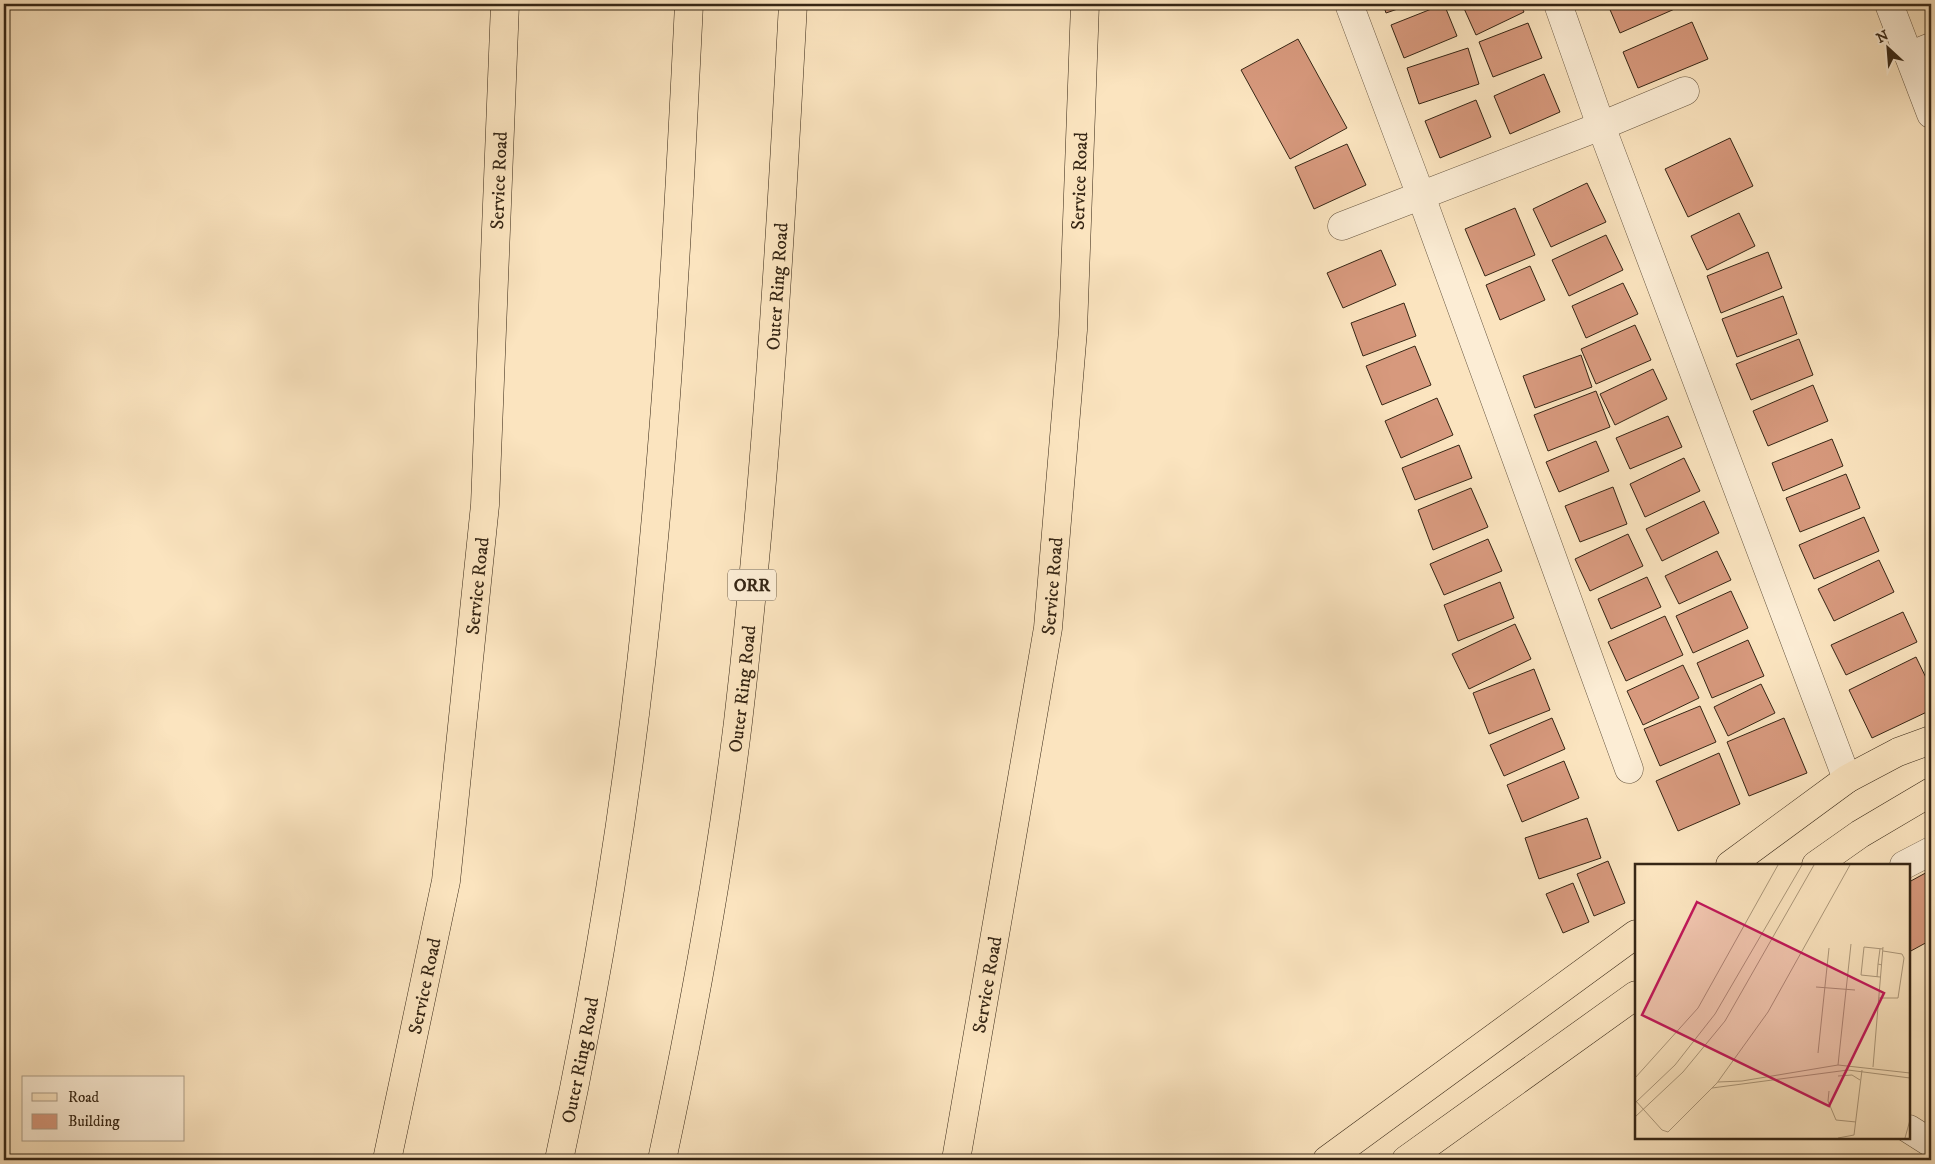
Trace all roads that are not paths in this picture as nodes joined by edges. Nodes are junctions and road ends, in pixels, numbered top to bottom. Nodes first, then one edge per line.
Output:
1 (505, 4) edge
2 (689, 4) edge
3 (793, 4) edge
4 (1085, 4) edge
5 (1349, 4) edge
6 (1558, 4) edge
7 (1889, 4) edge
8 (1920, 51) edge
9 (1686, 91) dead end
10 (1931, 114) edge
11 (1601, 126) junction
12 (1421, 196) junction
13 (1342, 226) dead end
14 (1931, 740) edge
15 (1628, 769) dead end
16 (1847, 780) junction
17 (1931, 792) edge
18 (1931, 851) edge
19 (1731, 864) edge
20 (1817, 864) edge
21 (1906, 864) edge
22 (1635, 935) edge
23 (1635, 996) edge
24 (1910, 1130) edge
25 (1931, 1143) edge
26 (387, 1160) edge
27 (559, 1160) edge
28 (662, 1160) edge
29 (956, 1160) edge
30 (1327, 1160) edge
31 (1406, 1160) edge

1 - 26 main road, Service Road
2 - 27 main road, Outer Ring Road
3 - 28 main road, Outer Ring Road / ORR
4 - 29 main road, Service Road
5 - 12 street
6 - 11 street
7 - 8 street
8 - 10 street
9 - 11 street
11 - 12 street
11 - 16 street
12 - 13 street
12 - 15 street
14 - 16 main road
16 - 19 main road
17 - 20 main road
18 - 21 street
22 - 30 main road
23 - 31 main road
24 - 25 street

